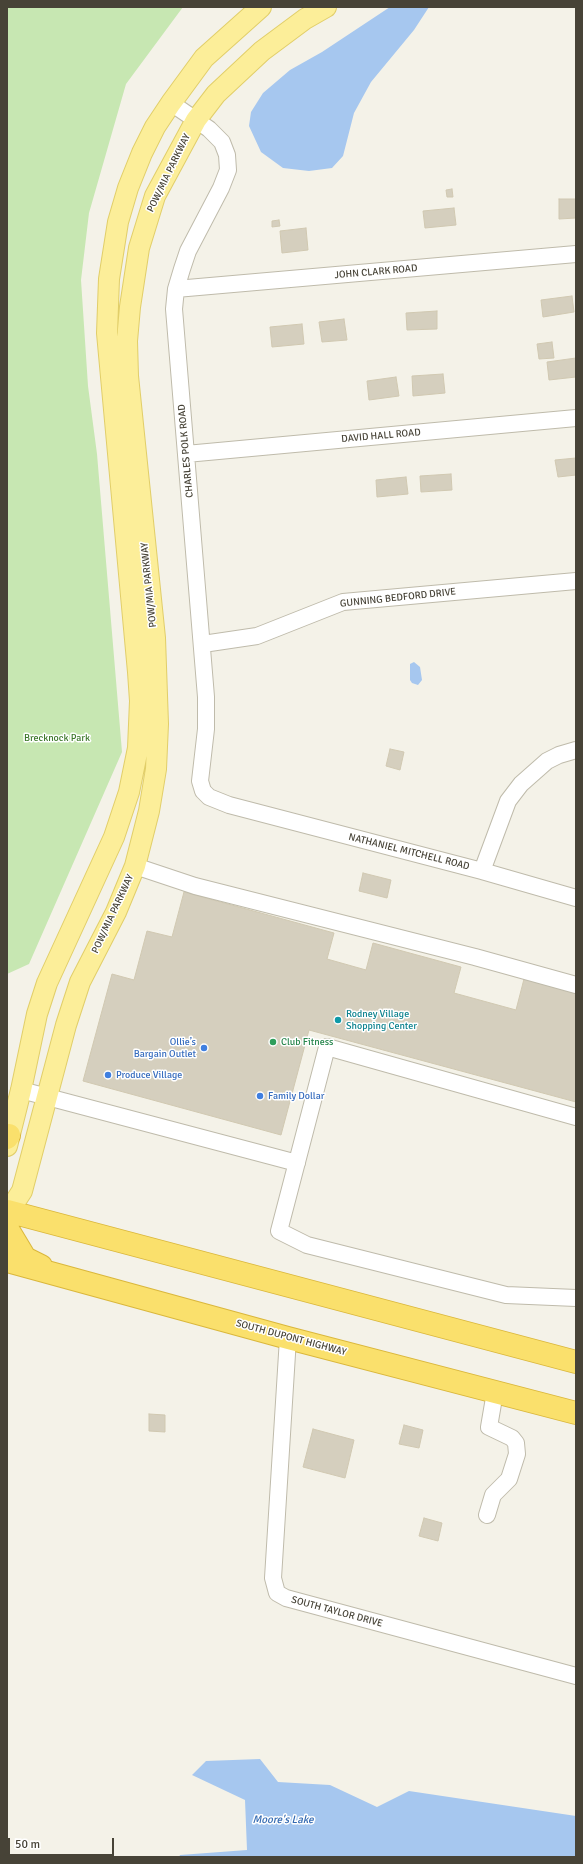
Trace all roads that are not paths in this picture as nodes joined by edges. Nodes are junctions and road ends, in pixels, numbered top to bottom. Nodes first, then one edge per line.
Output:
1 (261, 7) edge
2 (326, 7) edge
3 (171, 103) junction
4 (196, 120) junction
5 (576, 254) edge
6 (176, 289) junction
7 (576, 418) edge
8 (186, 454) junction
9 (576, 581) edge
10 (203, 644) junction
11 (576, 750) edge
12 (242, 809) joint
13 (106, 854) junction
14 (135, 866) junction
15 (482, 871) junction
16 (576, 898) edge
17 (576, 985) edge
18 (21, 1090) junction
19 (48, 1098) junction
20 (576, 1117) edge
21 (8, 1140) edge
22 (297, 1163) junction
23 (8, 1216) edge
24 (7, 1261) edge
25 (61, 1276) junction
26 (576, 1298) edge
27 (288, 1338) junction
28 (508, 1344) junction
29 (576, 1354) edge
30 (576, 1362) edge
31 (495, 1392) junction
32 (572, 1412) edge
33 (487, 1515) dead end
34 (576, 1676) edge

1 - 3 main road, POW/MIA PARKWAY
2 - 4 main road, POW/MIA PARKWAY
3 - 4 street, CHARLES POLK ROAD
3 - 13 main road, POW/MIA PARKWAY
4 - 6 street, CHARLES POLK ROAD
4 - 14 main road, POW/MIA PARKWAY
5 - 6 street, JOHN CLARK ROAD
6 - 8 street, CHARLES POLK ROAD
7 - 8 street, DAVID HALL ROAD
8 - 10 street, CHARLES POLK ROAD
9 - 10 street, GUNNING BEDFORD DRIVE
10 - 12 street, CHARLES POLK ROAD
11 - 15 street
12 - 15 street, NATHANIEL MITCHELL ROAD
13 - 14 main road
13 - 18 main road, POW/MIA PARKWAY
14 - 17 street
14 - 19 main road, POW/MIA PARKWAY
15 - 16 street, NATHANIEL MITCHELL ROAD
18 - 19 street
18 - 21 main road, POW/MIA PARKWAY
19 - 22 street
19 - 23 main road, POW/MIA PARKWAY
20 - 22 street
22 - 26 street
23 - 25 highway
23 - 28 highway
24 - 25 highway, SOUTH DUPONT HIGHWAY
25 - 27 highway, SOUTH DUPONT HIGHWAY
27 - 31 highway, SOUTH DUPONT HIGHWAY
27 - 34 street, SOUTH TAYLOR DRIVE
28 - 29 main road
28 - 30 highway
31 - 32 highway, SOUTH DUPONT HIGHWAY
31 - 33 street

